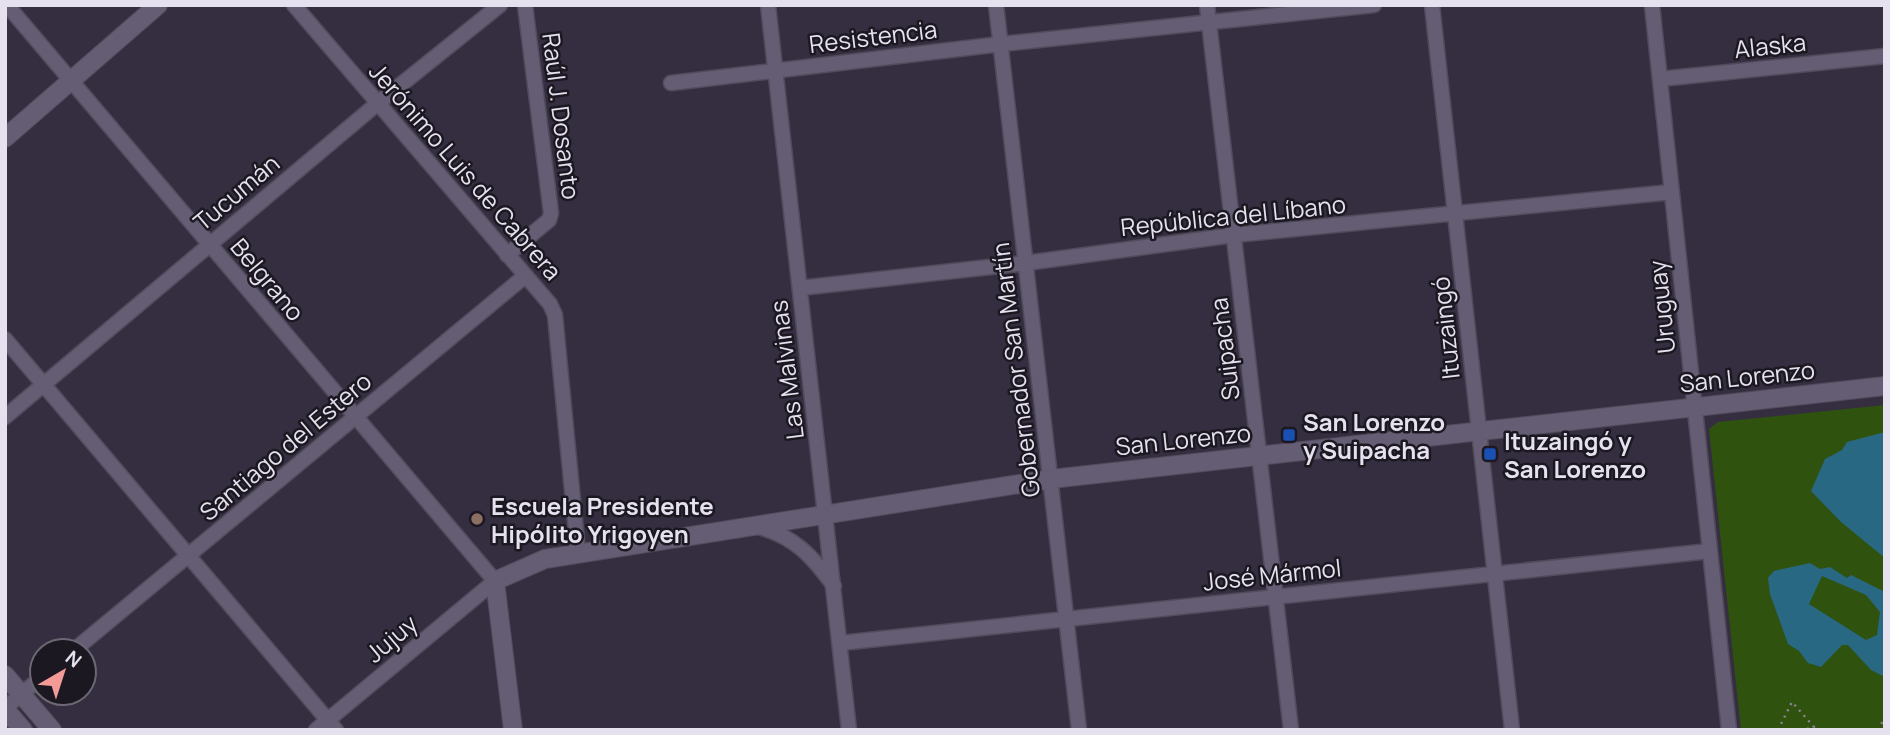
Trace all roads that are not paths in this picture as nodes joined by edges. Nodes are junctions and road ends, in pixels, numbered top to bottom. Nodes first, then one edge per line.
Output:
1 (7, 5) edge
2 (158, 5) edge
3 (293, 5) edge
4 (499, 5) edge
5 (525, 5) edge
6 (768, 5) edge
7 (996, 5) edge
8 (1207, 5) edge
9 (1374, 5) edge
10 (1432, 5) edge
11 (1652, 5) edge
12 (1209, 24) junction
13 (1001, 44) junction
14 (1885, 56) edge
15 (775, 71) junction
16 (1660, 79) junction
17 (71, 81) junction
18 (671, 83) dead end
19 (378, 103) junction
20 (5, 138) edge
21 (1672, 192) junction
22 (1455, 215) junction
23 (1234, 235) junction
24 (209, 245) junction
25 (508, 255) junction
26 (1026, 263) junction
27 (526, 276) junction
28 (800, 288) junction
29 (5, 339) edge
30 (44, 385) junction
31 (1885, 386) edge
32 (1694, 406) junction
33 (5, 417) edge
34 (355, 417) junction
35 (1479, 429) junction
36 (1259, 456) junction
37 (1051, 479) junction
38 (826, 513) junction
39 (751, 525) junction
40 (1710, 551) junction
41 (578, 552) junction
42 (188, 556) junction
43 (1495, 572) junction
44 (495, 581) junction
45 (834, 586) junction
46 (1275, 596) junction
47 (1067, 620) junction
48 (91, 637) edge
49 (840, 643) junction
50 (5, 675) edge
51 (28, 689) edge
52 (22, 694) junction
53 (5, 708) edge
54 (326, 727) edge
55 (23, 730) edge
56 (52, 730) edge
57 (513, 730) edge
58 (849, 730) edge
59 (1079, 730) edge
60 (1291, 730) edge
61 (1512, 730) edge
62 (1729, 730) edge

1 - 17 street, Belgrano
2 - 17 main road
3 - 19 street, Jerónimo Luis de Cabrera
4 - 19 street, Tucumán
5 - 25 street, Raúl J. Dosanto
6 - 15 street, Las Malvinas
7 - 13 street, Gobernador San Martín
8 - 12 street, Suipacha
9 - 12 street, Resistencia
10 - 22 street, Ituzaingó
11 - 16 street, Uruguay
12 - 13 street, Resistencia
12 - 23 street, Suipacha
13 - 15 street, Resistencia
13 - 26 street, Gobernador San Martín
14 - 16 street, Alaska
15 - 18 street, Resistencia
15 - 28 street, Las Malvinas
16 - 21 street, Uruguay
17 - 20 main road
17 - 24 street, Belgrano
19 - 24 street, Tucumán
19 - 25 street, Jerónimo Luis de Cabrera
21 - 22 street, República del Líbano
21 - 32 street, Uruguay
22 - 23 street, República del Líbano
22 - 35 street, Ituzaingó
23 - 26 street, República del Líbano
23 - 36 street, Suipacha
24 - 30 street, Tucumán
24 - 34 street, Belgrano
25 - 27 street, Jerónimo Luis de Cabrera
26 - 28 street, República del Líbano
26 - 37 street, Gobernador San Martín
27 - 34 street, Santiago del Estero
27 - 41 street, Jerónimo Luis de Cabrera
28 - 38 street, Las Malvinas
29 - 30 street
30 - 33 street, Tucumán
30 - 42 street
31 - 32 main road, San Lorenzo
32 - 35 main road, San Lorenzo
32 - 40 street, Uruguay
34 - 42 street, Santiago del Estero
34 - 44 street, Belgrano
35 - 36 main road, San Lorenzo
35 - 43 street, Ituzaingó
36 - 37 main road, San Lorenzo
36 - 46 street, Suipacha
37 - 38 main road, San Lorenzo
37 - 47 street, Gobernador San Martín
38 - 39 main road, San Lorenzo
38 - 45 street, Las Malvinas
39 - 41 main road, San Lorenzo
39 - 45 street
40 - 43 street, José Mármol
40 - 62 street, Uruguay
41 - 44 main road, San Lorenzo
42 - 48 street, Santiago del Estero
42 - 54 street
43 - 46 street, José Mármol
43 - 61 street, Ituzaingó
44 - 54 street, Jujuy
44 - 57 main road
45 - 49 street, Las Malvinas
46 - 47 street, José Mármol
46 - 60 street, Suipacha
47 - 49 street, José Mármol
47 - 59 street, Gobernador San Martín
49 - 58 street, Las Malvinas
50 - 52 main road
51 - 52 street
52 - 53 street
52 - 56 main road
53 - 55 main road

